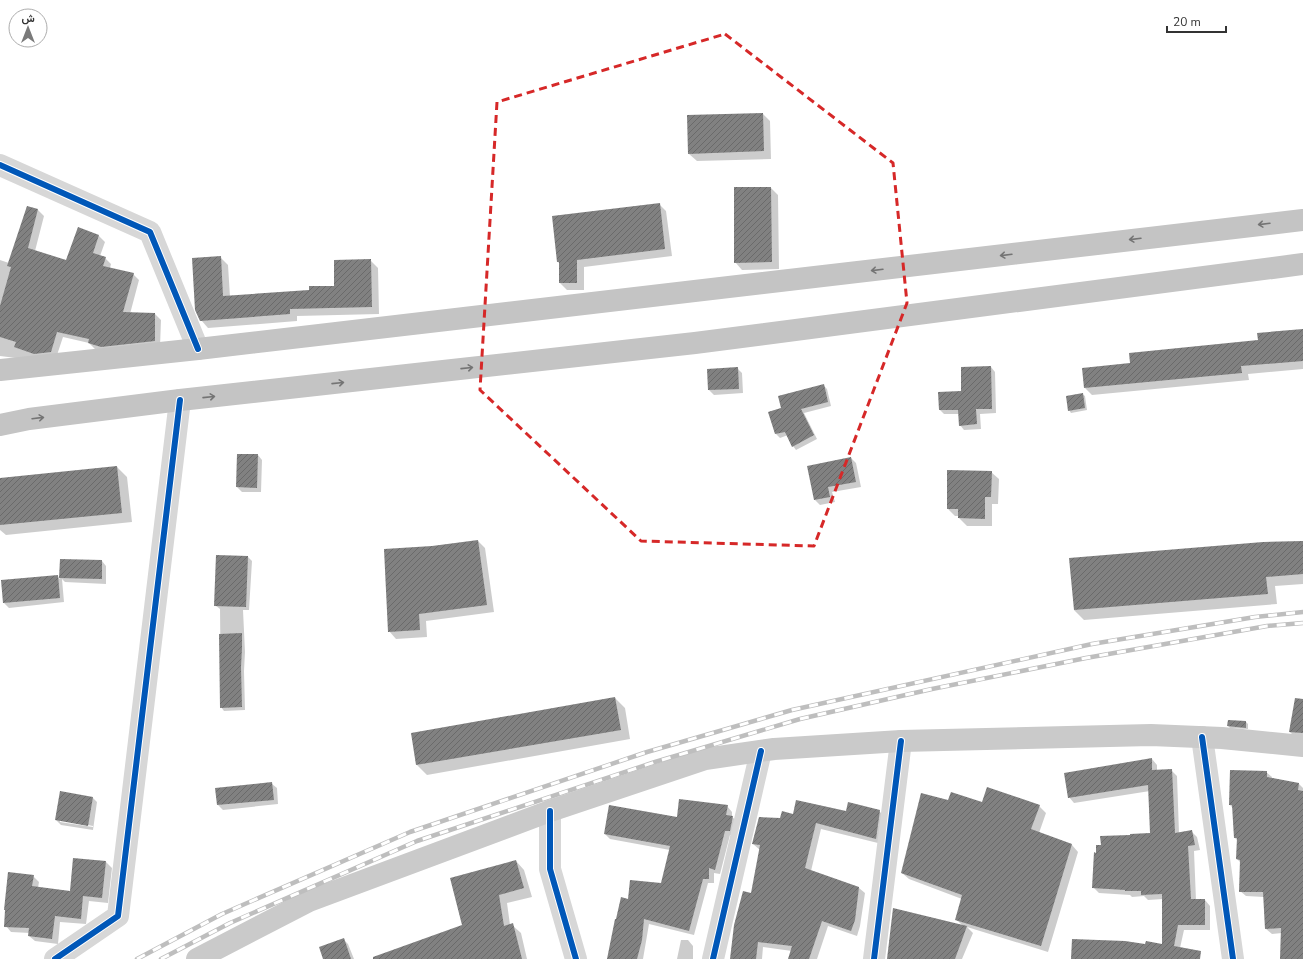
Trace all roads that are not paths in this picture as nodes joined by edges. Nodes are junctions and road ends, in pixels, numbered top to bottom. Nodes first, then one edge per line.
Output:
1 (0, 165) edge
2 (1303, 220) edge
3 (1303, 264) edge
4 (198, 349) junction
5 (0, 370) edge
6 (180, 400) junction
7 (0, 425) edge
8 (1202, 737) junction
9 (901, 741) junction
10 (1303, 746) edge
11 (761, 751) junction
12 (550, 811) junction
13 (55, 959) edge
14 (196, 959) edge
15 (576, 959) edge
16 (713, 959) edge
17 (874, 959) edge
18 (1233, 959) edge

1 - 4 street
2 -> 4 highway
6 -> 3 highway
4 - 5 highway
7 -> 6 highway
6 - 13 street
8 - 9 main road
8 - 10 main road
8 - 18 street
9 - 11 main road
9 - 17 street
11 - 12 main road
11 - 16 street
12 - 14 main road
12 - 15 street

